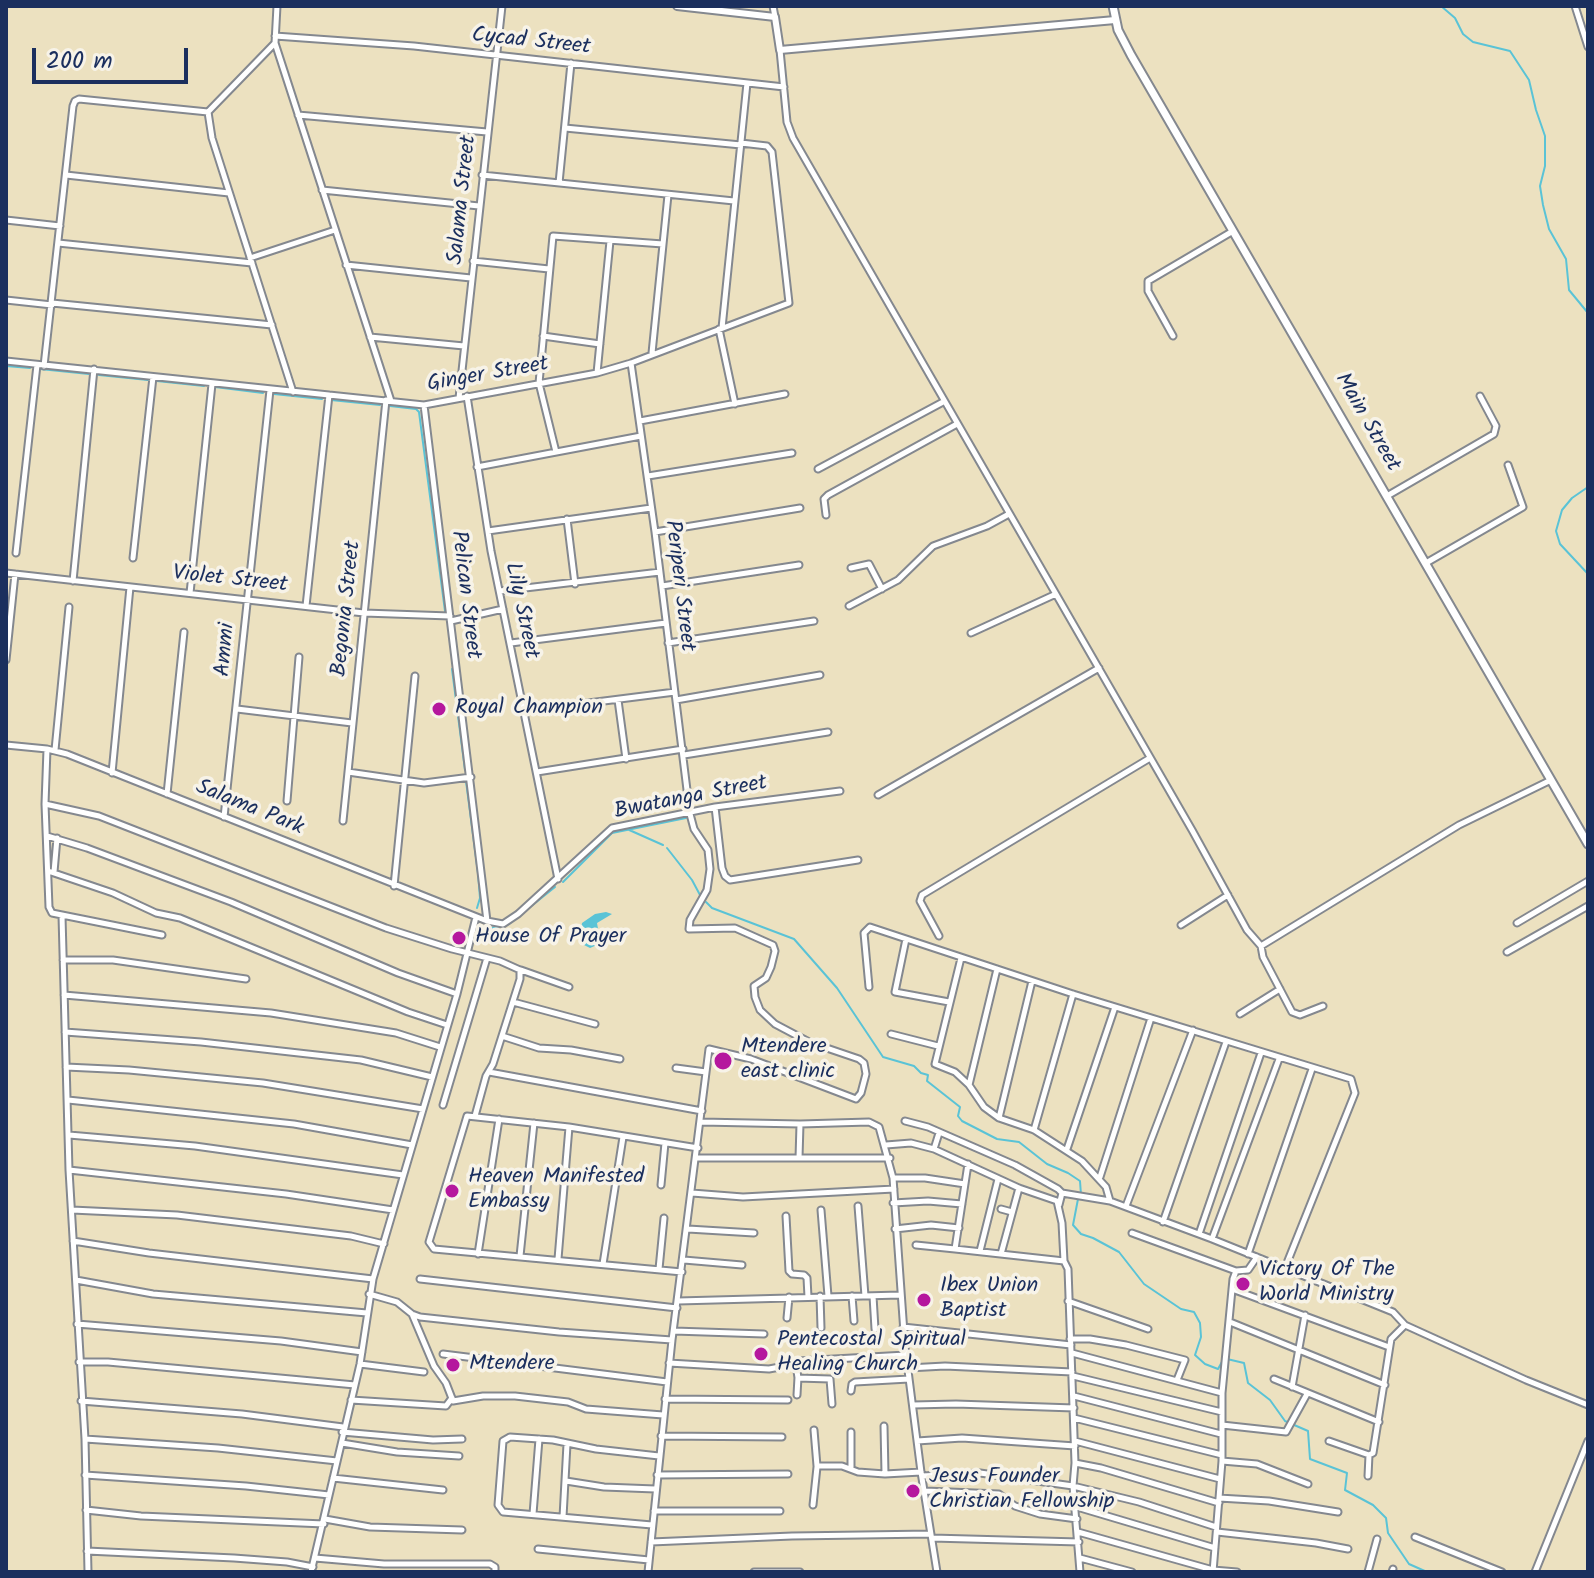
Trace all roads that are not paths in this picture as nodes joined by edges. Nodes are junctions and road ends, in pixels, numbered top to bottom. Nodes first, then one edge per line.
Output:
1 (277, 6) edge
2 (502, 6) edge
3 (677, 6) edge
4 (773, 6) edge
5 (1113, 6) edge
6 (1575, 6) edge
7 (699, 7) edge
8 (775, 17) junction
9 (1115, 20) junction
10 (275, 40) junction
11 (1588, 47) edge
12 (780, 50) junction
13 (495, 55) junction
14 (571, 63) junction
15 (747, 83) junction
16 (784, 87) junction
17 (208, 112) junction
18 (298, 115) junction
19 (565, 128) junction
20 (487, 132) junction
21 (741, 144) junction
22 (66, 175) junction
23 (482, 175) junction
24 (559, 183) junction
25 (322, 190) junction
26 (229, 193) junction
27 (668, 195) junction
28 (734, 201) junction
29 (479, 206) junction
30 (6, 220) edge
31 (60, 226) junction
32 (335, 230) junction
33 (1233, 231) junction
34 (610, 241) junction
35 (58, 243) junction
36 (663, 244) junction
37 (251, 260) junction
38 (473, 261) junction
39 (346, 265) junction
40 (549, 269) junction
41 (471, 278) junction
42 (6, 300) edge
43 (52, 304) junction
44 (272, 325) junction
45 (721, 328) junction
46 (543, 336) junction
47 (1173, 336) dead end
48 (370, 337) junction
49 (600, 344) junction
50 (464, 346) junction
51 (652, 354) junction
52 (6, 361) edge
53 (631, 363) junction
54 (41, 365) junction
55 (94, 369) junction
56 (597, 373) junction
57 (153, 377) junction
58 (539, 383) junction
59 (212, 384) junction
60 (270, 390) junction
61 (293, 392) junction
62 (785, 394) dead end
63 (329, 395) junction
64 (467, 396) junction
65 (1480, 396) dead end
66 (459, 398) junction
67 (388, 400) junction
68 (943, 402) junction
69 (735, 404) junction
70 (424, 405) junction
71 (640, 421) junction
72 (957, 424) junction
73 (642, 436) junction
74 (556, 452) junction
75 (792, 453) dead end
76 (1508, 465) dead end
77 (477, 467) junction
78 (818, 469) dead end
79 (648, 476) junction
80 (1387, 496) junction
81 (651, 508) junction
82 (800, 508) dead end
83 (1009, 514) junction
84 (826, 515) dead end
85 (567, 519) junction
86 (488, 531) junction
87 (655, 532) junction
88 (16, 553) dead end
89 (133, 558) dead end
90 (1426, 563) junction
91 (799, 565) dead end
92 (851, 568) dead end
93 (660, 572) junction
94 (6, 573) edge
95 (15, 574) junction
96 (73, 581) junction
97 (575, 584) junction
98 (662, 586) junction
99 (130, 587) junction
100 (882, 589) junction
101 (500, 591) junction
102 (190, 593) junction
103 (1056, 594) junction
104 (248, 599) junction
105 (306, 606) junction
106 (849, 606) dead end
107 (69, 607) dead end
108 (503, 609) junction
109 (364, 613) junction
110 (451, 619) junction
111 (814, 621) dead end
112 (666, 623) junction
113 (184, 632) dead end
114 (971, 633) dead end
115 (511, 643) junction
116 (668, 643) junction
117 (299, 657) dead end
118 (6, 660) edge
119 (1099, 668) junction
120 (820, 675) dead end
121 (415, 676) dead end
122 (675, 692) junction
123 (618, 700) junction
124 (676, 700) junction
125 (237, 709) junction
126 (525, 711) junction
127 (294, 716) junction
128 (352, 723) junction
129 (828, 732) dead end
130 (6, 745) edge
131 (47, 749) junction
132 (55, 750) junction
133 (684, 752) junction
134 (1150, 758) junction
135 (626, 759) junction
136 (348, 772) junction
137 (537, 772) junction
138 (112, 773) junction
139 (471, 777) junction
140 (1552, 779) junction
141 (405, 781) junction
142 (840, 791) dead end
143 (167, 794) junction
144 (878, 795) dead end
145 (287, 801) dead end
146 (45, 804) junction
147 (715, 807) junction
148 (690, 814) junction
149 (224, 817) junction
150 (343, 821) dead end
151 (47, 836) junction
152 (57, 838) junction
153 (1588, 844) edge
154 (858, 860) dead end
155 (51, 871) junction
156 (558, 879) junction
157 (1588, 881) edge
158 (394, 886) junction
159 (1228, 895) junction
160 (1588, 906) edge
161 (62, 916) junction
162 (476, 917) junction
163 (487, 921) junction
164 (1517, 923) dead end
165 (1181, 925) dead end
166 (162, 935) dead end
167 (939, 936) dead end
168 (906, 939) junction
169 (1261, 946) junction
170 (1507, 952) dead end
171 (468, 953) junction
172 (487, 958) junction
173 (961, 958) junction
174 (63, 960) junction
175 (997, 969) junction
176 (520, 970) junction
177 (246, 979) dead end
178 (1032, 981) junction
179 (569, 987) dead end
180 (869, 987) dead end
181 (1280, 989) junction
182 (457, 994) junction
183 (1073, 994) junction
184 (64, 995) junction
185 (513, 1002) junction
186 (949, 1002) junction
187 (1323, 1006) dead end
188 (1115, 1007) junction
189 (1240, 1014) dead end
190 (1151, 1018) junction
191 (595, 1024) dead end
192 (447, 1025) junction
193 (1193, 1030) junction
194 (65, 1032) junction
195 (891, 1034) dead end
196 (502, 1036) junction
197 (1226, 1042) junction
198 (938, 1046) junction
199 (440, 1047) junction
200 (1261, 1053) junction
201 (620, 1059) dead end
202 (1279, 1059) junction
203 (66, 1067) junction
204 (676, 1068) dead end
205 (1312, 1069) junction
206 (489, 1072) junction
207 (706, 1072) junction
208 (432, 1077) junction
209 (969, 1085) junction
210 (68, 1100) junction
211 (443, 1105) dead end
212 (423, 1109) junction
213 (702, 1111) junction
214 (475, 1116) junction
215 (999, 1118) junction
216 (499, 1119) junction
217 (905, 1121) dead end
218 (701, 1122) junction
219 (534, 1123) junction
220 (800, 1124) junction
221 (569, 1127) junction
222 (1034, 1130) junction
223 (939, 1133) junction
224 (69, 1135) junction
225 (623, 1137) junction
226 (665, 1143) junction
227 (412, 1145) junction
228 (886, 1145) junction
229 (698, 1148) junction
230 (934, 1149) junction
231 (1067, 1149) junction
232 (696, 1158) junction
233 (799, 1158) junction
234 (890, 1158) junction
235 (968, 1164) junction
236 (69, 1170) junction
237 (403, 1175) junction
238 (1100, 1177) junction
239 (893, 1178) junction
240 (998, 1178) junction
241 (965, 1184) junction
242 (661, 1185) dead end
243 (1019, 1188) junction
244 (894, 1189) junction
245 (692, 1193) junction
246 (1062, 1193) junction
247 (1110, 1201) junction
248 (893, 1203) junction
249 (962, 1204) junction
250 (858, 1206) dead end
251 (1058, 1206) junction
252 (1126, 1206) junction
253 (1001, 1209) dead end
254 (72, 1210) junction
255 (393, 1210) junction
256 (821, 1210) dead end
257 (1012, 1212) junction
258 (786, 1216) dead end
259 (664, 1218) dead end
260 (1163, 1222) junction
261 (959, 1228) junction
262 (688, 1229) junction
263 (895, 1229) junction
264 (754, 1233) dead end
265 (1132, 1233) dead end
266 (1199, 1234) junction
267 (1212, 1239) junction
268 (73, 1241) junction
269 (384, 1244) junction
270 (916, 1245) dead end
271 (955, 1249) junction
272 (980, 1251) junction
273 (478, 1254) junction
274 (1001, 1254) junction
275 (1248, 1254) junction
276 (520, 1256) junction
277 (1257, 1257) junction
278 (558, 1259) junction
279 (684, 1260) junction
280 (1064, 1261) junction
281 (603, 1264) junction
282 (742, 1265) dead end
283 (1285, 1268) junction
284 (659, 1270) junction
285 (1236, 1271) junction
286 (682, 1272) junction
287 (373, 1279) junction
288 (420, 1279) dead end
289 (76, 1280) junction
290 (1232, 1289) junction
291 (369, 1294) junction
292 (900, 1295) junction
293 (820, 1296) junction
294 (828, 1296) junction
295 (852, 1296) junction
296 (865, 1296) junction
297 (873, 1296) junction
298 (789, 1297) junction
299 (808, 1297) junction
300 (1068, 1301) junction
301 (677, 1305) junction
302 (367, 1313) junction
303 (412, 1314) junction
304 (1305, 1315) junction
305 (787, 1318) dead end
306 (854, 1321) dead end
307 (1230, 1322) junction
308 (77, 1324) junction
309 (1405, 1325) junction
310 (903, 1327) junction
311 (821, 1328) dead end
312 (875, 1329) dead end
313 (1148, 1329) dead end
314 (674, 1331) junction
315 (764, 1334) dead end
316 (672, 1340) junction
317 (1071, 1342) junction
318 (1389, 1347) junction
319 (362, 1352) junction
320 (1298, 1352) junction
321 (1072, 1353) junction
322 (443, 1354) dead end
323 (906, 1355) junction
324 (79, 1362) junction
325 (669, 1363) junction
326 (360, 1364) junction
327 (796, 1364) junction
328 (908, 1368) junction
329 (424, 1372) dead end
330 (1072, 1374) junction
331 (798, 1377) junction
332 (909, 1379) junction
333 (1274, 1379) dead end
334 (1177, 1380) junction
335 (667, 1382) junction
336 (355, 1385) junction
337 (1385, 1385) junction
338 (1292, 1387) junction
339 (851, 1391) dead end
340 (1222, 1393) junction
341 (1307, 1394) junction
342 (797, 1395) dead end
343 (1074, 1396) junction
344 (452, 1398) junction
345 (665, 1399) junction
346 (351, 1400) junction
347 (788, 1400) dead end
348 (81, 1401) junction
349 (832, 1404) dead end
350 (913, 1405) junction
351 (1588, 1405) edge
352 (1074, 1408) junction
353 (1222, 1412) junction
354 (663, 1415) junction
355 (1074, 1418) junction
356 (1379, 1422) junction
357 (1222, 1425) junction
358 (884, 1426) dead end
359 (343, 1430) junction
360 (814, 1430) dead end
361 (851, 1432) dead end
362 (1221, 1434) junction
363 (661, 1436) junction
364 (782, 1437) dead end
365 (85, 1439) junction
366 (462, 1439) dead end
367 (539, 1439) junction
368 (917, 1441) junction
369 (1329, 1441) dead end
370 (1588, 1441) edge
371 (342, 1443) junction
372 (1075, 1443) junction
373 (567, 1444) junction
374 (1369, 1455) junction
375 (459, 1456) dead end
376 (659, 1456) junction
377 (1222, 1458) junction
378 (337, 1461) junction
379 (1075, 1463) junction
380 (817, 1466) junction
381 (851, 1468) junction
382 (788, 1474) dead end
383 (885, 1474) junction
384 (922, 1474) junction
385 (85, 1475) junction
386 (657, 1475) junction
387 (1368, 1476) dead end
388 (333, 1478) junction
389 (1220, 1479) junction
390 (566, 1481) junction
391 (1308, 1484) dead end
392 (1073, 1486) junction
393 (655, 1489) junction
394 (443, 1490) dead end
395 (925, 1491) junction
396 (329, 1495) junction
397 (1219, 1500) junction
398 (813, 1505) dead end
399 (1077, 1507) junction
400 (86, 1510) junction
401 (654, 1511) junction
402 (780, 1511) dead end
403 (1338, 1512) dead end
404 (533, 1514) junction
405 (563, 1517) junction
406 (1077, 1519) junction
407 (325, 1521) junction
408 (652, 1525) junction
409 (462, 1530) dead end
410 (1216, 1530) junction
411 (1078, 1532) junction
412 (932, 1536) junction
413 (1415, 1537) dead end
414 (1377, 1539) dead end
415 (651, 1542) junction
416 (1079, 1542) junction
417 (1215, 1548) junction
418 (538, 1549) dead end
419 (1348, 1549) dead end
420 (87, 1551) junction
421 (315, 1558) junction
422 (1080, 1558) junction
423 (649, 1560) junction
424 (312, 1570) edge
425 (1213, 1571) edge
426 (88, 1572) edge
427 (495, 1572) edge
428 (648, 1572) edge
429 (754, 1572) edge
430 (800, 1572) edge
431 (936, 1572) edge
432 (1080, 1572) edge
433 (1132, 1572) edge
434 (1237, 1572) edge
435 (1368, 1572) edge
436 (1502, 1572) edge
437 (1535, 1572) edge

1 - 10 street
2 - 13 street, Salama Street
3 - 7 street
4 - 8 street
5 - 9 main road, Main Street
6 - 11 street
7 - 8 street
8 - 12 street
9 - 12 street
9 - 33 main road, Main Street
10 - 13 street, Cycad Street
10 - 17 street
10 - 18 street
12 - 16 street
13 - 14 street, Cycad Street
13 - 20 street, Salama Street
14 - 15 street, Cycad Street
14 - 19 street
15 - 16 street, Cycad Street
15 - 21 street
16 - 68 street
17 - 22 street
17 - 26 street
18 - 20 street
18 - 25 street
19 - 21 street
19 - 24 street
20 - 23 street, Salama Street
21 - 28 street
21 - 45 street, Ginger Street
22 - 26 street
22 - 31 street
23 - 24 street
23 - 29 street, Salama Street
24 - 27 street
25 - 29 street
25 - 32 street
26 - 37 street
27 - 28 street
27 - 36 street
28 - 45 street
29 - 38 street, Salama Street
30 - 31 street
31 - 35 street
32 - 37 street
32 - 39 street
33 - 47 street
33 - 80 main road, Main Street
34 - 36 street
34 - 40 street
34 - 49 street
35 - 37 street
35 - 43 street
36 - 51 street
37 - 44 street
38 - 40 street
38 - 41 street, Salama Street
39 - 41 street
39 - 48 street
40 - 46 street
41 - 50 street, Salama Street
42 - 43 street
43 - 44 street
43 - 54 street
44 - 61 street
45 - 51 street, Ginger Street
45 - 69 street
46 - 49 street
46 - 58 street
48 - 50 street
48 - 67 street
49 - 56 street
50 - 66 street, Salama Street
51 - 53 street, Ginger Street
52 - 54 street, Ginger Street
53 - 56 street, Ginger Street
53 - 71 street, Periperi Street
54 - 55 street, Ginger Street
54 - 88 street
55 - 57 street, Ginger Street
55 - 96 street
56 - 58 street, Ginger Street
57 - 59 street, Ginger Street
57 - 89 street
58 - 64 street, Ginger Street
58 - 74 street
59 - 60 street, Ginger Street
59 - 102 street
60 - 61 street, Ginger Street
60 - 104 street, Ammi
61 - 63 street, Ginger Street
62 - 69 street
63 - 67 street, Ginger Street
63 - 105 street
64 - 66 street, Ginger Street
64 - 77 street, Lily Street
65 - 80 street
66 - 70 street, Ginger Street
67 - 70 street, Ginger Street
67 - 109 street, Begonia Street
68 - 72 street
68 - 78 street
69 - 71 street
70 - 110 street, Pelican Street
71 - 73 street, Periperi Street
72 - 83 street
72 - 84 street
73 - 74 street
73 - 79 street, Periperi Street
74 - 77 street
75 - 79 street
76 - 90 street
77 - 86 street, Lily Street
79 - 81 street, Periperi Street
80 - 90 main road, Main Street
81 - 85 street
81 - 87 street, Periperi Street
82 - 87 street
83 - 100 street
83 - 103 street
85 - 86 street
85 - 97 street
86 - 101 street, Lily Street
87 - 93 street, Periperi Street
90 - 140 main road, Main Street
91 - 98 street
92 - 100 street
93 - 97 street
93 - 98 street, Periperi Street
94 - 95 street, Violet Street
95 - 96 street, Violet Street
95 - 118 street
96 - 99 street, Violet Street
97 - 101 street
98 - 112 street, Periperi Street
99 - 102 street, Violet Street
99 - 138 street
100 - 106 street
101 - 108 street, Lily Street
102 - 104 street, Violet Street
103 - 114 street
103 - 119 street
104 - 105 street, Violet Street
104 - 125 street, Ammi
105 - 109 street, Violet Street
107 - 132 street
108 - 110 street, Violet Street
108 - 115 street, Lily Street
109 - 110 street, Violet Street
109 - 128 street, Begonia Street
110 - 139 street, Pelican Street
111 - 116 street
112 - 115 street
112 - 116 street, Periperi Street
113 - 143 street
115 - 126 street, Lily Street
116 - 122 street, Periperi Street
117 - 127 street
119 - 134 street
119 - 144 street
120 - 124 street
121 - 141 street
122 - 123 street
122 - 124 street, Periperi Street
123 - 126 street
123 - 135 street
124 - 133 street, Periperi Street
125 - 127 street
125 - 149 street, Ammi
126 - 137 street, Lily Street
127 - 128 street
127 - 145 street
128 - 136 street, Begonia Street
129 - 133 street
130 - 131 street, Salama Park
131 - 132 street, Salama Park
131 - 146 street
132 - 138 street, Salama Park
133 - 135 street
133 - 148 street, Periperi Street
134 - 159 street
134 - 167 street
135 - 137 street
136 - 141 street
136 - 150 street, Begonia Street
137 - 156 street, Lily Street
138 - 143 street, Salama Park
139 - 141 street
139 - 163 street, Pelican Street
140 - 153 main road, Main Street
140 - 169 street
141 - 158 street
142 - 147 street, Bwatanga Street
143 - 149 street, Salama Park
146 - 151 street
146 - 171 street
147 - 148 street, Bwatanga Street
147 - 154 street
148 - 156 street, Bwatanga Street
148 - 207 street
149 - 158 street, Salama Park
151 - 152 street
151 - 155 street
152 - 155 street
152 - 182 street
155 - 161 street
155 - 192 street
156 - 163 street, Bwatanga Street
157 - 164 street
158 - 162 street, Salama Park
159 - 165 street
159 - 169 street
160 - 170 street
161 - 166 street
161 - 174 street
162 - 163 street
162 - 171 street
168 - 173 street
168 - 180 street
168 - 186 street
169 - 181 street
171 - 172 street
171 - 182 street
172 - 176 street
172 - 211 street
173 - 175 street
173 - 186 street
174 - 177 street
174 - 184 street
175 - 178 street
175 - 209 street
176 - 179 street
176 - 185 street
178 - 183 street
178 - 215 street
181 - 187 street
181 - 189 street
182 - 192 street
183 - 188 street
183 - 222 street
184 - 194 street
184 - 199 street
185 - 191 street
185 - 196 street
186 - 198 street
188 - 190 street
188 - 231 street
190 - 193 street
190 - 238 street
192 - 199 street
193 - 197 street
193 - 252 street
194 - 203 street
194 - 208 street
195 - 198 street
196 - 201 street
196 - 206 street
197 - 200 street
197 - 260 street
198 - 209 street
199 - 208 street
200 - 202 street
200 - 266 street
202 - 205 street
202 - 267 street
203 - 210 street
203 - 212 street
204 - 207 street
205 - 275 street
205 - 283 street
206 - 213 street
206 - 214 street
207 - 213 street
208 - 212 street
209 - 215 street
210 - 224 street
210 - 227 street
212 - 227 street
213 - 218 street
214 - 216 street
214 - 273 street
215 - 222 street
216 - 219 street
216 - 273 street
217 - 223 street
218 - 220 street
218 - 229 street
219 - 221 street
219 - 276 street
220 - 228 street
220 - 233 street
221 - 225 street
221 - 278 street
222 - 231 street
223 - 230 street
223 - 246 street
224 - 236 street
224 - 237 street
225 - 226 street
225 - 281 street
226 - 229 street
226 - 242 street
227 - 237 street
228 - 230 street
228 - 234 street
229 - 232 street
230 - 235 street
231 - 238 street
232 - 233 street
232 - 245 street
233 - 234 street
234 - 239 street
235 - 240 street
235 - 241 street
236 - 254 street
236 - 255 street
237 - 255 street
238 - 247 street
239 - 241 street
239 - 244 street
240 - 243 street
240 - 272 street
241 - 249 street
243 - 251 street
243 - 257 street
244 - 245 street
244 - 248 street
245 - 262 street
246 - 247 street
246 - 251 street
247 - 252 street
248 - 249 street
248 - 263 street
249 - 261 street
250 - 296 street
251 - 280 street
252 - 260 street
253 - 257 street
254 - 268 street
254 - 269 street
255 - 269 street
256 - 294 street
257 - 274 street
258 - 299 street
259 - 284 street
260 - 266 street
261 - 263 street
261 - 271 street
262 - 264 street
262 - 279 street
263 - 292 street
265 - 285 street
266 - 267 street
267 - 275 street
268 - 287 street
268 - 289 street
269 - 287 street
270 - 271 street
271 - 272 street
272 - 274 street
273 - 276 street
274 - 280 street
275 - 277 street
276 - 278 street
277 - 283 street
277 - 285 street
278 - 281 street
279 - 282 street
279 - 286 street
280 - 300 street
281 - 284 street
283 - 309 street
284 - 286 street
285 - 290 street
286 - 301 street
287 - 291 street
288 - 301 street
289 - 302 street
289 - 308 street
290 - 304 street
290 - 307 street
291 - 302 street
291 - 303 street
292 - 297 street
292 - 310 street
293 - 294 street
293 - 299 street
293 - 311 street
294 - 295 street
295 - 296 street
295 - 306 street
296 - 297 street
297 - 312 street
298 - 299 street
298 - 301 street
298 - 305 street
300 - 313 street
300 - 317 street
301 - 314 street
302 - 319 street
303 - 316 street
303 - 344 street
304 - 318 street
304 - 320 street
307 - 320 street
307 - 340 street
308 - 319 street
308 - 324 street
309 - 318 street
309 - 351 street
310 - 317 street
310 - 323 street
314 - 315 street
314 - 316 street
316 - 325 street
317 - 321 street
317 - 334 street
318 - 337 street
319 - 326 street
320 - 337 street
320 - 338 street
321 - 330 street
321 - 334 street
322 - 335 street
323 - 327 street
323 - 328 street
324 - 336 street
324 - 348 street
325 - 327 street
325 - 335 street
326 - 329 street
326 - 336 street
327 - 331 street
328 - 330 street
328 - 332 street
330 - 343 street
330 - 353 street
331 - 342 street
331 - 349 street
332 - 339 street
332 - 350 street
333 - 338 street
334 - 340 street
335 - 345 street
336 - 346 street
337 - 356 street
338 - 341 street
340 - 353 street
341 - 356 street
341 - 357 street
343 - 352 street
343 - 362 street
344 - 346 street
344 - 354 street
345 - 347 street
345 - 354 street
346 - 359 street
348 - 359 street
348 - 365 street
350 - 352 street
350 - 368 street
352 - 355 street
353 - 357 street
354 - 363 street
355 - 372 street
355 - 377 street
356 - 374 street
357 - 362 street
358 - 383 street
359 - 366 street
359 - 371 street
360 - 380 street
361 - 381 street
362 - 377 street
363 - 364 street
363 - 376 street
365 - 378 street
365 - 385 street
367 - 373 street
367 - 404 street
367 - 404 street
368 - 372 street
368 - 384 street
369 - 374 street
370 - 437 street
371 - 375 street
371 - 378 street
372 - 379 street
372 - 389 street
373 - 376 street
373 - 390 street
374 - 387 street
376 - 386 street
377 - 389 street
377 - 391 street
378 - 388 street
379 - 392 street
379 - 397 street
380 - 381 street
380 - 398 street
381 - 383 street
382 - 386 street
383 - 384 street
384 - 392 street
384 - 395 street
385 - 396 street
385 - 400 street
386 - 393 street
388 - 394 street
388 - 396 street
389 - 397 street
390 - 393 street
390 - 405 street
392 - 399 street
392 - 410 street
393 - 401 street
395 - 406 street
395 - 412 street
396 - 407 street
397 - 403 street
397 - 410 street
399 - 406 street
399 - 417 street
400 - 407 street
400 - 420 street
401 - 402 street
401 - 408 street
404 - 405 street
405 - 408 street
406 - 411 street
407 - 409 street
407 - 421 street
408 - 415 street
410 - 417 street
410 - 419 street
411 - 416 street
411 - 425 street
412 - 415 street
412 - 416 street
412 - 431 street
413 - 436 street
414 - 435 street
415 - 423 street
416 - 422 street
417 - 425 street
418 - 423 street
420 - 424 street
420 - 426 street
421 - 424 street
421 - 427 street
422 - 432 street
422 - 433 street
423 - 428 street
425 - 434 street
429 - 430 street

